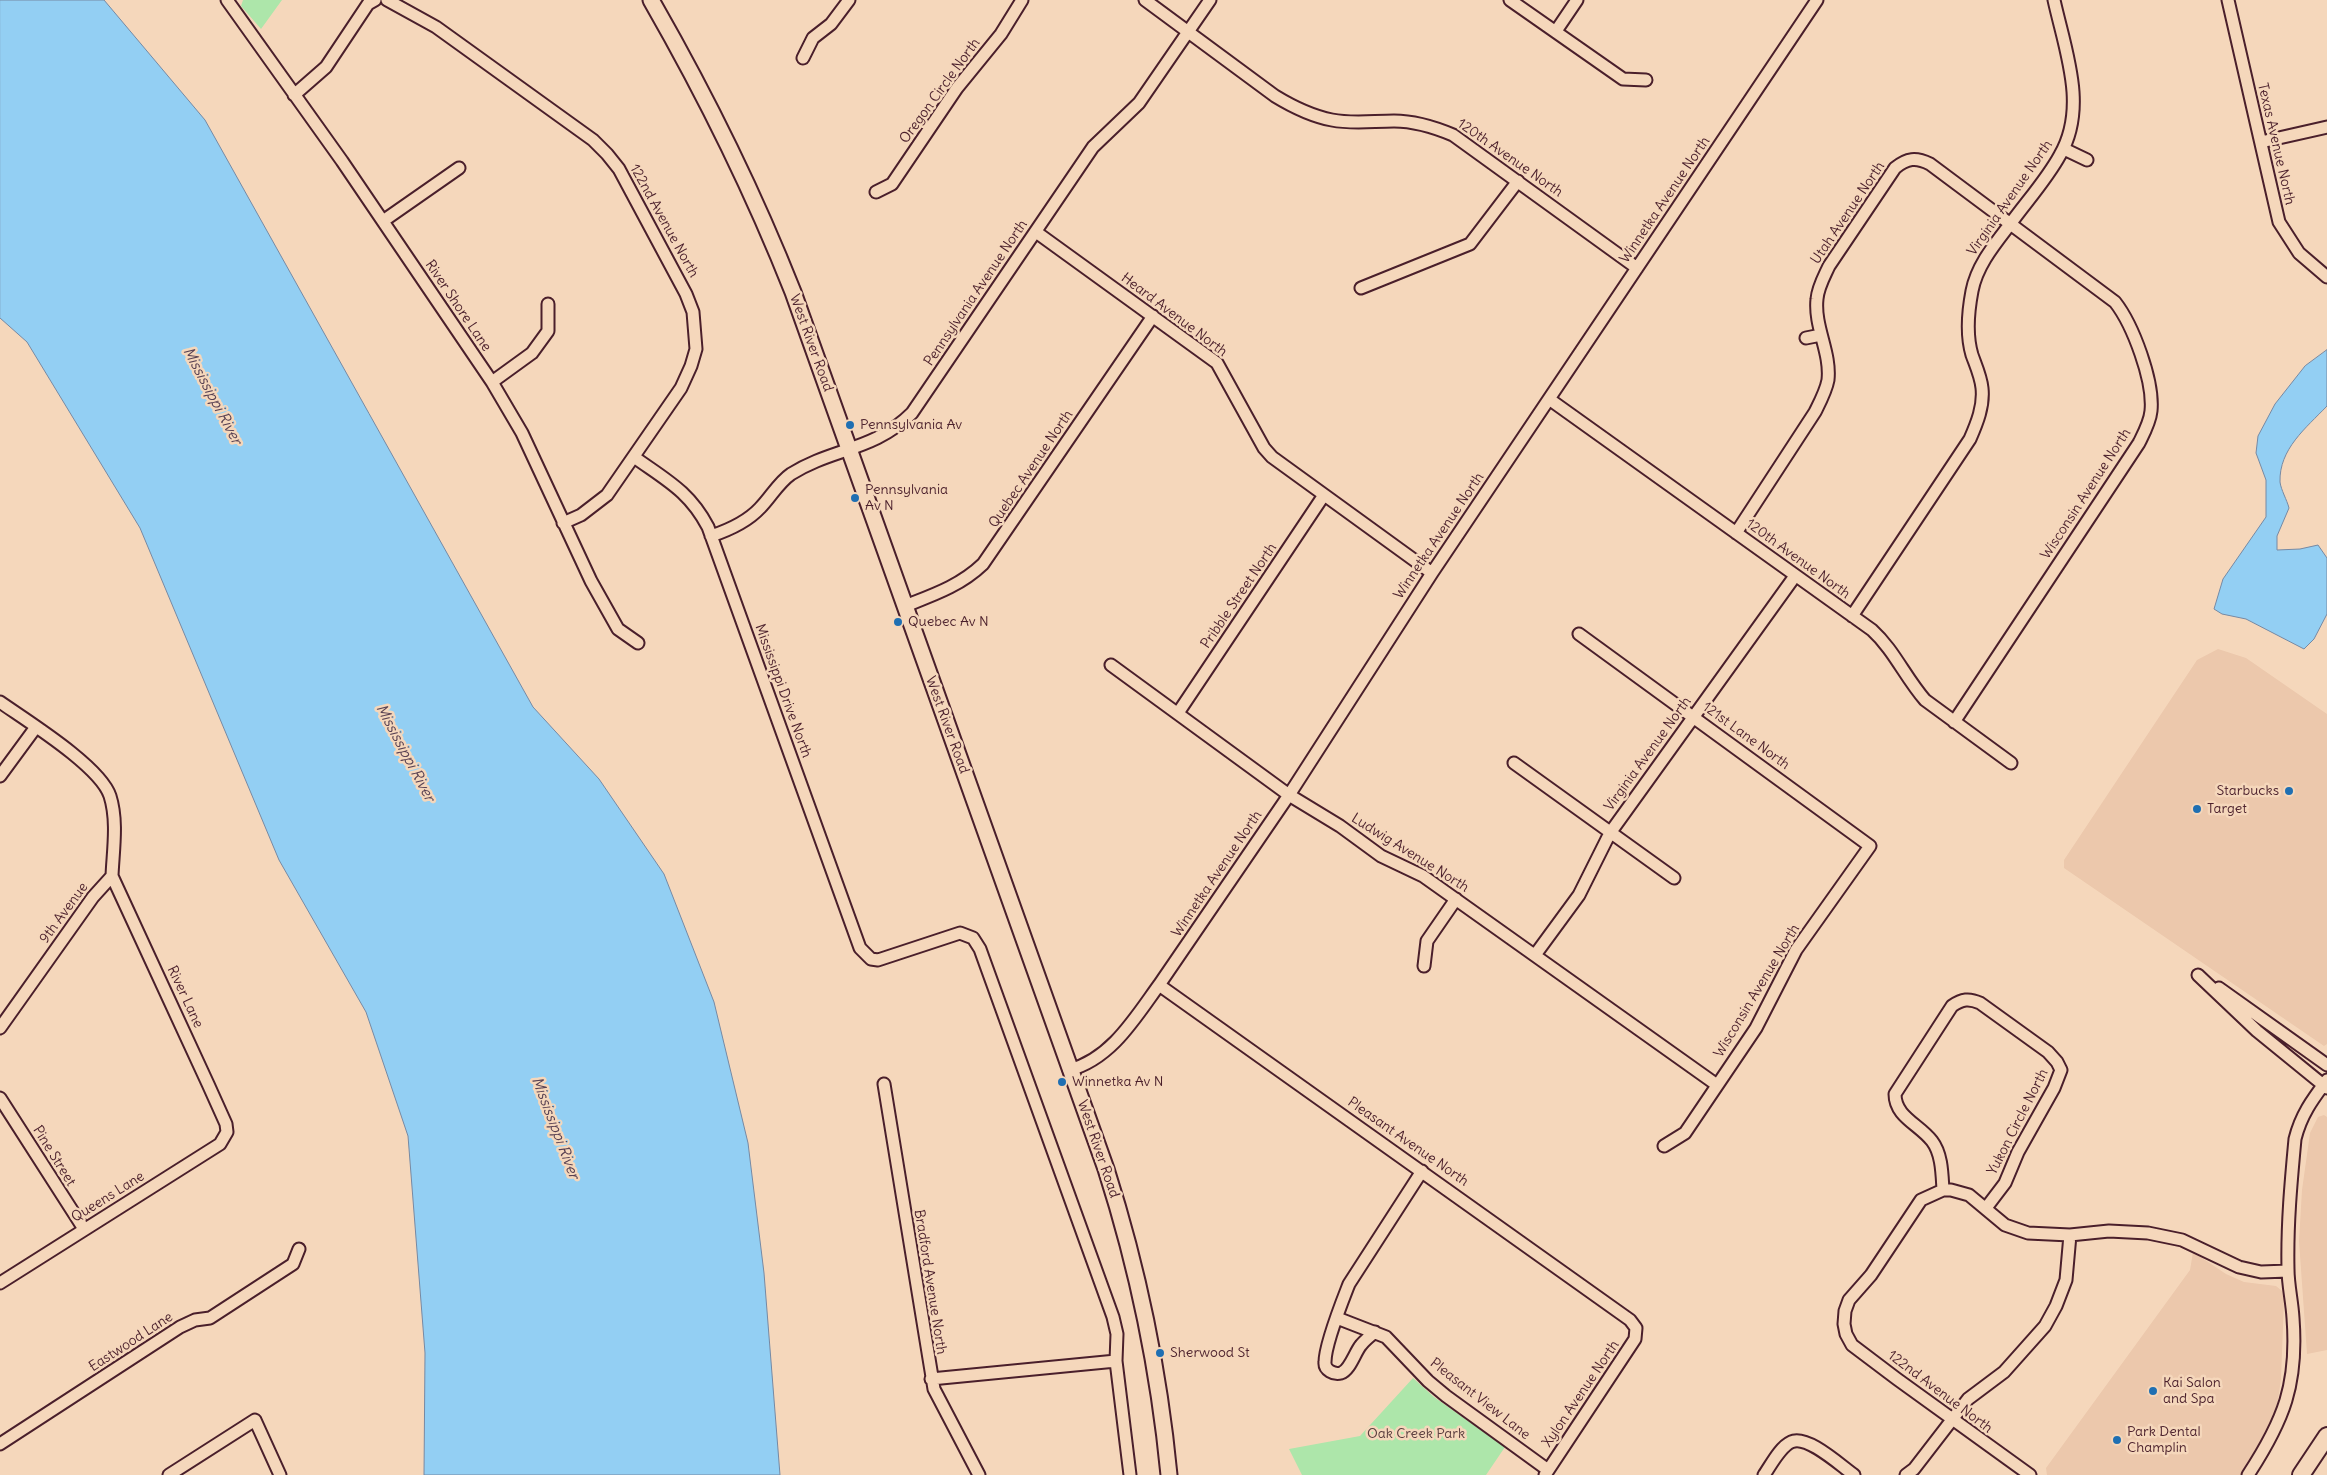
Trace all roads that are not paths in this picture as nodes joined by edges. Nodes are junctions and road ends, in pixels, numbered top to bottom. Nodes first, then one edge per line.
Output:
1 (227, 0) edge
2 (375, 0) edge
3 (387, 0) edge
4 (651, 0) edge
5 (849, 0) edge
6 (1022, 0) edge
7 (1145, 0) edge
8 (1210, 0) edge
9 (1510, 0) edge
10 (1577, 0) edge
11 (1817, 0) edge
12 (2054, 0) edge
13 (2228, 0) edge
14 (1556, 31) junction
15 (1188, 32) junction
16 (803, 58) dead end
17 (1646, 80) dead end
18 (294, 95) junction
19 (2327, 127) edge
20 (2261, 142) junction
21 (2064, 149) junction
22 (2087, 160) dead end
23 (459, 168) dead end
24 (1518, 181) junction
25 (876, 192) dead end
26 (383, 221) junction
27 (2010, 224) junction
28 (1036, 232) junction
29 (1637, 268) junction
30 (2327, 277) edge
31 (1361, 288) dead end
32 (548, 304) dead end
33 (1153, 316) junction
34 (1821, 335) junction
35 (1806, 338) dead end
36 (492, 382) junction
37 (1549, 399) junction
38 (849, 450) junction
39 (634, 457) junction
40 (1324, 494) junction
41 (563, 523) junction
42 (1736, 533) junction
43 (711, 536) junction
44 (1432, 573) junction
45 (1795, 576) junction
46 (904, 606) junction
47 (1852, 616) junction
48 (1579, 634) dead end
49 (638, 643) dead end
50 (1111, 666) dead end
51 (0, 702) edge
52 (1178, 713) junction
53 (1694, 717) junction
54 (1954, 722) junction
55 (36, 727) junction
56 (1514, 763) dead end
57 (2011, 763) dead end
58 (0, 776) edge
59 (1288, 795) junction
60 (1610, 833) junction
61 (1870, 846) joint
62 (112, 876) junction
63 (1674, 878) dead end
64 (1456, 899) junction
65 (1535, 956) junction
66 (1424, 966) dead end
67 (1159, 985) junction
68 (0, 1028) edge
69 (2327, 1065) edge
70 (1069, 1070) junction
71 (884, 1084) dead end
72 (2326, 1085) edge
73 (1717, 1086) junction
74 (0, 1098) edge
75 (228, 1132) joint
76 (1664, 1146) dead end
77 (1422, 1171) junction
78 (1942, 1190) junction
79 (1986, 1208) junction
80 (84, 1230) junction
81 (2070, 1235) junction
82 (299, 1249) dead end
83 (2288, 1270) junction
84 (0, 1282) edge
85 (1337, 1318) junction
86 (1636, 1328) joint
87 (1375, 1332) junction
88 (1116, 1361) junction
89 (931, 1379) junction
90 (1950, 1420) junction
91 (2327, 1436) edge
92 (0, 1444) edge
93 (1546, 1472) edge
94 (169, 1475) edge
95 (280, 1475) edge
96 (979, 1475) edge
97 (1130, 1475) edge
98 (1169, 1475) edge
99 (1764, 1475) edge
100 (1854, 1475) edge
101 (1906, 1475) edge
102 (2030, 1475) edge
103 (2248, 1475) edge
104 (2301, 1475) edge

1 - 18 street, River Shore Lane
2 - 18 street
3 - 39 street, 122nd Avenue North
4 - 38 main road, West River Road
5 - 16 street
6 - 25 street, Oregon Circle North
7 - 15 street, 120th Avenue North
8 - 15 street, Pennsylvania Avenue North
9 - 14 street
10 - 14 street
11 - 29 street, Winnetka Avenue North
12 - 21 street, Virginia Avenue North
13 - 20 street, Texas Avenue North
14 - 17 street
15 - 24 street, 120th Avenue North
15 - 28 street, Pennsylvania Avenue North
18 - 26 street, River Shore Lane
19 - 20 street
20 - 30 street, Texas Avenue North
21 - 22 street
21 - 27 street, Virginia Avenue North
23 - 26 street
24 - 29 street, 120th Avenue North
24 - 31 street
26 - 36 street, River Shore Lane
27 - 34 street, Utah Avenue North
27 - 47 street, Virginia Avenue North
27 - 54 street, Wisconsin Avenue North
28 - 33 street, Heard Avenue North
28 - 38 street, Pennsylvania Avenue North
29 - 37 street, Winnetka Avenue North
32 - 36 street
33 - 40 street, Heard Avenue North
33 - 46 street, Quebec Avenue North
34 - 35 street
34 - 42 street, Utah Avenue North
36 - 41 street, River Shore Lane
37 - 42 street, 120th Avenue North
37 - 44 street, Winnetka Avenue North
38 - 43 street, Pennsylvania Avenue North
38 - 46 main road, West River Road
39 - 41 street, 122nd Avenue North
39 - 43 street, Mississippi Drive North
40 - 44 street, Heard Avenue North
40 - 52 street, Pribble Street North
41 - 49 street, River Shore Lane
42 - 45 street, 120th Avenue North
43 - 88 street, Mississippi Drive North
44 - 59 street, Winnetka Avenue North
45 - 47 street, 120th Avenue North
45 - 53 street, Virginia Avenue North
46 - 70 main road, West River Road
47 - 54 street, 120th Avenue North
48 - 53 street, 121st Lane North
50 - 52 street, Ludwig Avenue North
51 - 55 street
52 - 59 street, Ludwig Avenue North
53 - 60 street, Virginia Avenue North
53 - 61 street, 121st Lane North
54 - 57 street, 120th Avenue North
55 - 58 street
55 - 62 street
56 - 60 street
59 - 64 street, Ludwig Avenue North
59 - 67 street, Winnetka Avenue North
60 - 63 street
60 - 65 street, Virginia Avenue North
61 - 73 street, Wisconsin Avenue North
62 - 68 street, 9th Avenue
62 - 75 street, River Lane
64 - 65 street, Ludwig Avenue North
64 - 66 street
65 - 73 street, Ludwig Avenue North
67 - 70 street, Winnetka Avenue North
67 - 77 street, Pleasant Avenue North
69 - 72 street
70 - 98 main road, West River Road
71 - 89 street, Bradford Avenue North
72 - 83 street
73 - 76 street, Wisconsin Avenue North
74 - 80 street, Pine Street
75 - 80 street, Queens Lane
77 - 85 street
77 - 86 street, Pleasant Avenue North
78 - 79 street
78 - 79 street, Yukon Circle North
78 - 90 street, 122nd Avenue North
79 - 81 street
80 - 84 street, Queens Lane
81 - 83 street
81 - 90 street
82 - 92 street, Eastwood Lane
83 - 103 street
85 - 87 street, Pleasant View Lane
85 - 87 street
86 - 93 street, Xylon Avenue North
87 - 93 street, Pleasant View Lane
88 - 89 street
88 - 97 street
89 - 96 street, Bradford Avenue North
90 - 101 street
90 - 102 street, 122nd Avenue North
91 - 104 highway
94 - 95 street
99 - 100 street

